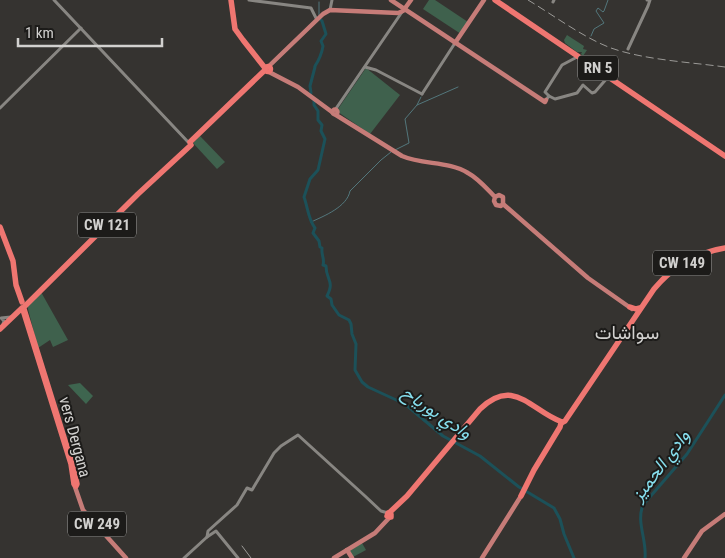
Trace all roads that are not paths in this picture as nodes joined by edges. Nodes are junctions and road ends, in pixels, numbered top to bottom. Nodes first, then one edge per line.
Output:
1 (54, 0) edge
2 (232, 0) edge
3 (249, 0) edge
4 (332, 0) edge
5 (391, 0) edge
6 (395, 0) edge
7 (411, 0) edge
8 (484, 0) edge
9 (496, 0) edge
10 (647, 0) edge
11 (330, 10) junction
12 (403, 11) junction
13 (317, 20) junction
14 (81, 28) junction
15 (456, 42) junction
16 (628, 49) dead end
17 (579, 56) junction
18 (366, 66) junction
19 (268, 68) junction
20 (608, 77) junction
21 (548, 98) junction
22 (0, 108) edge
23 (335, 111) junction
24 (190, 144) junction
25 (725, 155) edge
26 (0, 227) edge
27 (0, 232) edge
28 (725, 249) edge
29 (16, 286) junction
30 (30, 299) junction
31 (643, 305) junction
32 (21, 307) junction
33 (628, 307) junction
34 (637, 314) junction
35 (1, 323) edge
36 (563, 422) junction
37 (558, 433) junction
38 (330, 466) junction
39 (532, 478) junction
40 (76, 487) joint
41 (524, 492) joint
42 (381, 512) joint
43 (725, 515) edge
44 (389, 516) junction
45 (207, 537) junction
46 (347, 550) junction
47 (126, 558) edge
48 (184, 558) edge
49 (238, 558) edge
50 (334, 558) edge
51 (352, 558) edge
52 (482, 558) edge
53 (685, 558) edge

1 - 14 street
2 - 19 highway
3 - 13 street
4 - 11 street
5 - 12 main road
6 - 12 main road
7 - 12 main road
8 - 15 main road
9 - 17 highway, RN 5
10 - 16 street
11 - 12 main road
11 - 13 main road
12 - 15 main road
12 - 18 street
13 - 19 main road
14 - 22 street
14 - 24 street
15 - 18 street
15 - 21 main road
17 - 20 highway, RN 5
17 - 21 street
17 - 25 highway, RN 5
18 - 23 street
19 - 23 main road
19 - 24 highway
20 - 21 street
20 - 25 highway, RN 5
23 - 33 main road
24 - 30 highway, CW 121
26 - 29 highway
27 - 29 highway
28 - 31 highway, CW 149
28 - 34 highway, CW 149
29 - 32 highway, vers Dergana
30 - 32 highway
30 - 32 highway
31 - 33 highway
31 - 34 highway, CW 149
32 - 35 highway
32 - 35 street
32 - 40 highway, vers Dergana
33 - 34 highway
34 - 36 highway, CW 149
36 - 37 highway, CW 149
36 - 37 highway
36 - 39 highway, CW 149
36 - 44 highway
37 - 39 highway, CW 149
38 - 42 street
38 - 44 street
38 - 45 street
39 - 41 highway, CW 149
40 - 47 main road, vers Dergana
41 - 52 main road, CW 149
42 - 44 main road
43 - 53 main road
44 - 46 main road
45 - 48 street
45 - 49 street
46 - 50 main road
46 - 51 main road

